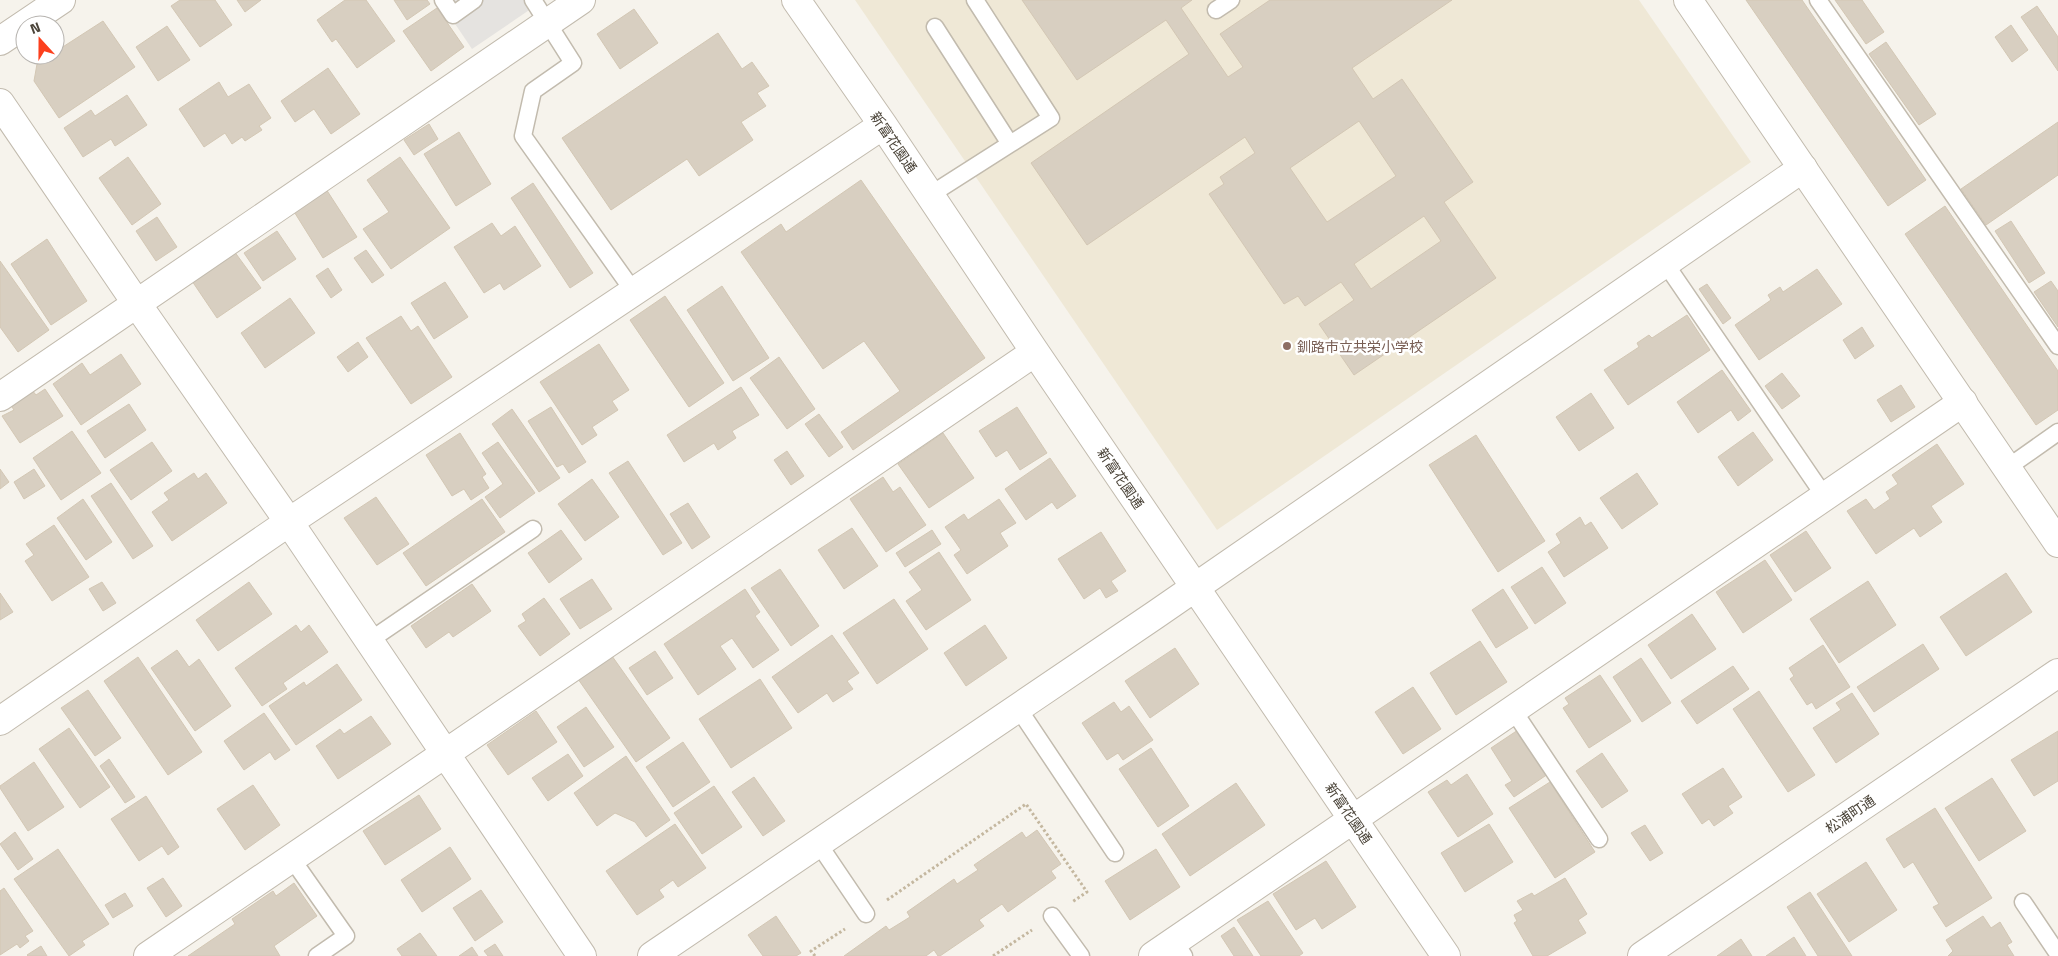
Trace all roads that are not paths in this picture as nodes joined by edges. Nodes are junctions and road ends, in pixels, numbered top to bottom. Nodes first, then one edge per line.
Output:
1 (61, 0) edge
2 (443, 0) edge
3 (474, 0) edge
4 (533, 0) edge
5 (581, 0) edge
6 (796, 0) edge
7 (975, 0) edge
8 (1231, 0) edge
9 (1688, 0) edge
10 (1818, 0) edge
11 (1216, 10) dead end
12 (548, 22) junction
13 (935, 28) dead end
14 (0, 41) edge
15 (0, 103) edge
16 (883, 124) junction
17 (1010, 144) junction
18 (1803, 168) junction
19 (930, 195) junction
20 (1665, 263) junction
21 (634, 292) junction
22 (136, 304) junction
23 (2058, 346) edge
24 (1035, 352) junction
25 (0, 397) edge
26 (1963, 402) junction
27 (2058, 432) edge
28 (2007, 468) junction
29 (1825, 497) junction
30 (289, 522) junction
31 (533, 529) dead end
32 (2058, 543) edge
33 (1195, 588) junction
34 (369, 641) junction
35 (2058, 673) edge
36 (1018, 708) junction
37 (1513, 710) junction
38 (0, 722) edge
39 (445, 755) junction
40 (1353, 819) junction
41 (1599, 838) dead end
42 (818, 843) junction
43 (1114, 852) dead end
44 (292, 859) junction
45 (2023, 902) dead end
46 (866, 914) road end
47 (1052, 916) road end
48 (1170, 951) edge
49 (2058, 954) edge
50 (148, 956) edge
51 (317, 956) edge
52 (582, 956) edge
53 (652, 956) edge
54 (1081, 956) edge
55 (1446, 956) edge
56 (1642, 956) edge

1 - 14 street
2 - 3 lane
4 - 12 lane
5 - 12 street
6 - 16 street, 新富花園通
7 - 17 lane
8 - 11 lane
9 - 18 street
10 - 23 lane
12 - 21 lane
12 - 22 street
13 - 17 lane
15 - 22 street
16 - 19 street, 新富花園通
16 - 21 street
17 - 19 lane
18 - 20 street
18 - 26 street
19 - 24 street, 新富花園通
20 - 29 lane
20 - 33 street
21 - 30 street
22 - 25 street
22 - 30 street
24 - 33 street, 新富花園通
24 - 39 street
26 - 28 street
26 - 29 street
27 - 28 lane
28 - 32 street
29 - 37 street
30 - 34 street
30 - 38 street
31 - 34 lane
33 - 36 street
33 - 40 street, 新富花園通
34 - 39 street
35 - 56 street, 松浦町通
36 - 42 street
36 - 43 lane
37 - 40 street
37 - 41 lane
39 - 44 street
39 - 52 street
40 - 48 street
40 - 55 street, 新富花園通
42 - 46 lane
42 - 53 street
44 - 50 street
44 - 51 lane
45 - 49 lane
47 - 54 lane

